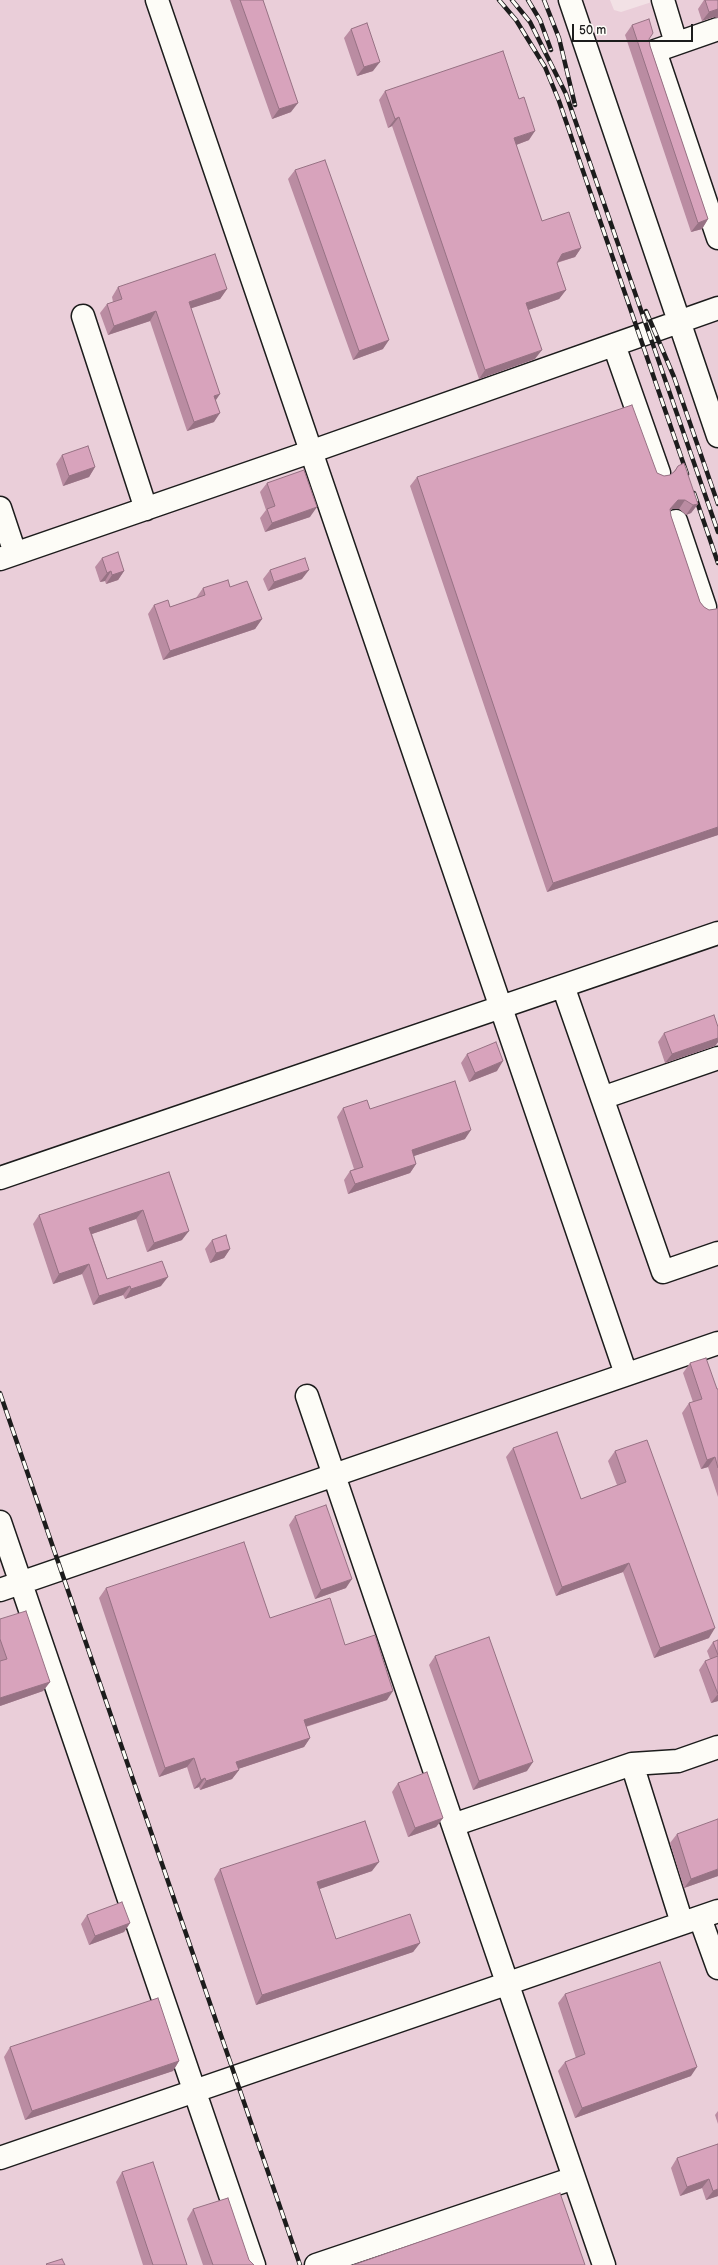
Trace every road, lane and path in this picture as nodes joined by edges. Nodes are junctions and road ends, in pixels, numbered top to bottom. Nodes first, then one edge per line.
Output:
1 (157, 0) edge
2 (570, 0) edge
3 (663, 0) edge
4 (718, 29) edge
5 (676, 44) junction
6 (718, 238) edge
7 (718, 308) edge
8 (83, 316) dead end
9 (679, 322) junction
10 (614, 345) junction
11 (718, 436) edge
12 (310, 452) junction
13 (659, 473) edge
14 (0, 508) edge
15 (146, 509) junction
16 (676, 521) dead end
17 (8, 556) edge
18 (705, 606) edge
19 (718, 933) edge
20 (563, 986) junction
21 (501, 1007) junction
22 (718, 1058) edge
23 (602, 1098) junction
24 (0, 1178) edge
25 (718, 1253) edge
26 (718, 1343) edge
27 (626, 1374) junction
28 (307, 1396) dead end
29 (335, 1475) junction
30 (0, 1522) edge
31 (21, 1583) junction
32 (0, 1590) edge
33 (718, 1747) edge
34 (632, 1764) junction
35 (454, 1825) junction
36 (700, 1917) edge
37 (718, 1968) edge
38 (507, 1984) junction
39 (194, 2091) junction
40 (0, 2158) edge
41 (574, 2178) junction
42 (254, 2265) edge
43 (316, 2265) edge
44 (604, 2265) edge

1 - 12 lane
2 - 9 lane
3 - 5 lane
4 - 5 lane
5 - 6 lane
7 - 9 lane
8 - 15 lane
9 - 10 lane
9 - 11 lane
10 - 12 lane
10 - 13 lane
12 - 15 lane
12 - 21 lane
14 - 17 lane
15 - 17 lane
16 - 18 lane
19 - 20 lane
20 - 21 lane
20 - 23 lane
21 - 24 lane
21 - 27 lane
22 - 23 lane
23 - 25 lane
26 - 27 lane
27 - 29 lane
28 - 29 lane
29 - 31 lane
29 - 35 lane
30 - 31 lane
31 - 32 lane
31 - 39 lane
33 - 34 lane
34 - 35 lane
34 - 36 lane
35 - 38 lane
36 - 37 lane
36 - 38 lane
38 - 39 lane
38 - 41 lane
39 - 40 lane
39 - 42 lane
41 - 43 lane
41 - 44 lane

